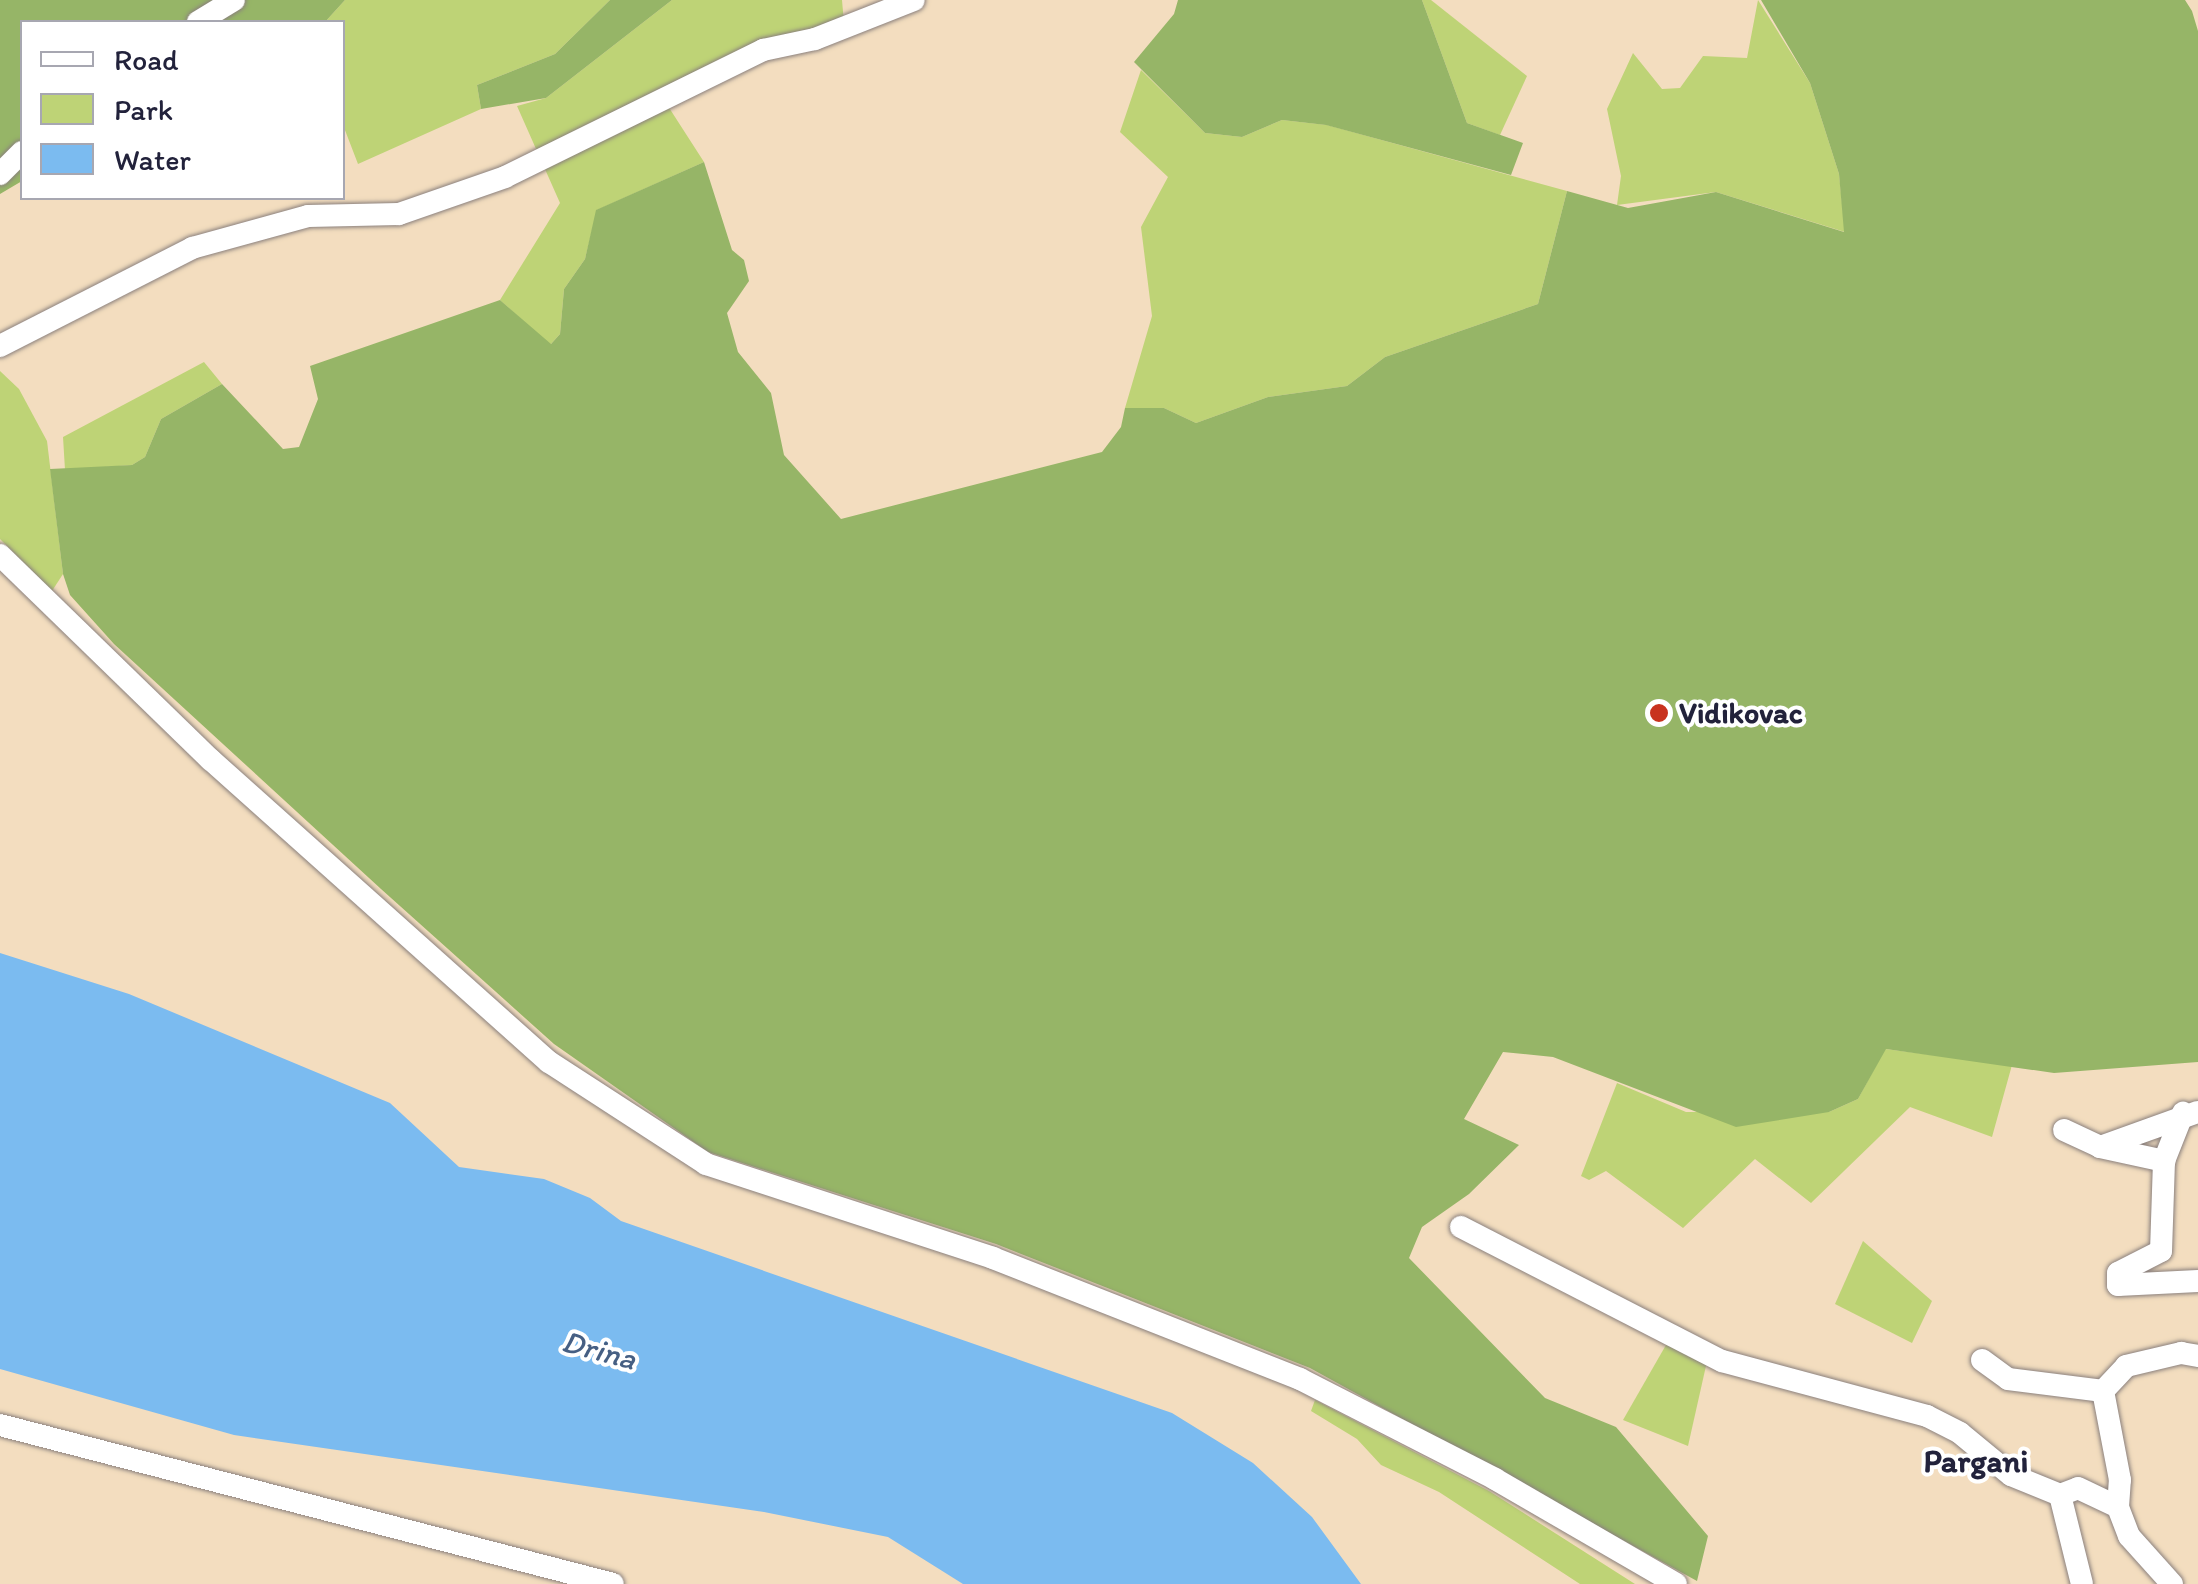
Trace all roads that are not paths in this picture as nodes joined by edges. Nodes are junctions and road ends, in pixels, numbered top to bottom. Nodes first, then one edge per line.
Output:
1 (234, 0) edge
2 (914, 0) edge
3 (201, 20) edge
4 (20, 154) edge
5 (0, 174) edge
6 (0, 346) edge
7 (0, 555) edge
8 (2190, 1112) edge
9 (2064, 1130) dead end
10 (2100, 1147) junction
11 (2164, 1161) junction
12 (1461, 1227) dead end
13 (2198, 1280) edge
14 (2198, 1356) edge
15 (1982, 1360) dead end
16 (2103, 1392) junction
17 (0, 1425) edge
18 (2060, 1495) junction
19 (2118, 1508) junction
20 (1675, 1583) edge
21 (612, 1584) edge
22 (2082, 1584) edge
23 (2172, 1584) edge

1 - 3 street
2 - 6 street
4 - 5 street
7 - 20 street
8 - 10 street
8 - 11 street
9 - 10 street
10 - 11 street
11 - 13 street
12 - 18 street
14 - 16 street
15 - 16 street
16 - 19 street
17 - 21 street
18 - 19 street
18 - 22 street
19 - 23 street

